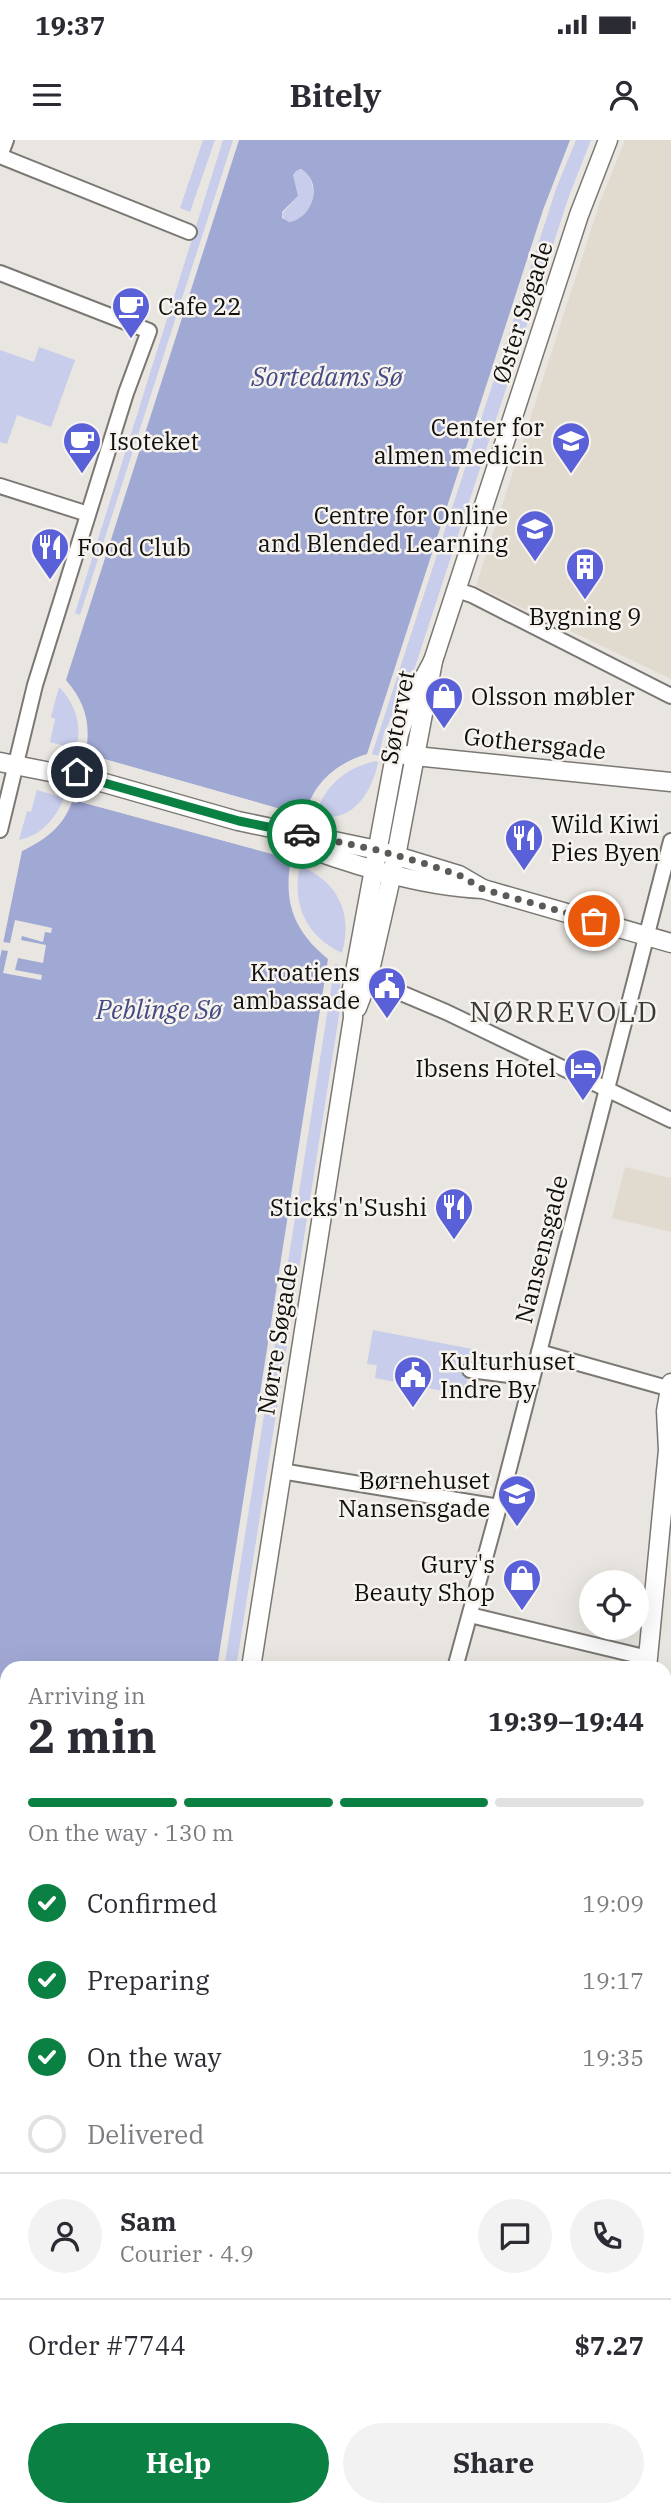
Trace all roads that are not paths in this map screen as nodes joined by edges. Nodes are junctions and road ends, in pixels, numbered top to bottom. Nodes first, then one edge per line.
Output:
1 (6, 140) edge
2 (608, 140) edge
3 (0, 156) edge
4 (189, 232) dead end
5 (0, 273) edge
6 (0, 486) edge
7 (88, 514) junction
8 (457, 590) junction
9 (433, 661) junction
10 (671, 695) edge
11 (0, 751) edge
12 (395, 754) junction
13 (414, 756) junction
14 (11, 761) edge
15 (671, 782) edge
16 (0, 830) edge
17 (671, 841) edge
18 (375, 859) junction
19 (394, 864) junction
20 (646, 936) junction
21 (671, 943) edge
22 (368, 979) junction
23 (353, 1018) junction
24 (606, 1089) junction
25 (671, 1120) edge
26 (538, 1352) junction
27 (470, 1370) dead end
28 (531, 1378) junction
29 (671, 1387) edge
30 (669, 1445) edge
31 (281, 1471) junction
32 (499, 1507) junction
33 (470, 1615) junction
34 (252, 1661) edge
35 (457, 1661) edge
36 (640, 1661) edge
37 (647, 1661) edge

1 - 3 street
2 - 8 street, Øster Søgade
3 - 4 street
5 - 7 street
6 - 7 street
7 - 14 street
8 - 9 street, Øster Søgade
8 - 10 street
9 - 12 street, Søtorvet
9 - 13 street, Søtorvet
11 - 14 street
12 - 13 street, Gothersgade
12 - 18 street, Søtorvet
13 - 15 street, Gothersgade
13 - 19 street, Søtorvet
14 - 16 street
14 - 18 street
17 - 20 street, Nansensgade
18 - 19 street
18 - 23 street, Søtorvet
19 - 20 street
19 - 22 street, Søtorvet
20 - 21 street
20 - 24 street, Nansensgade
22 - 23 street, Søtorvet
22 - 24 street
23 - 31 street, Nørre Søgade
24 - 25 street
24 - 26 street, Nansensgade
26 - 28 street, Nansensgade
26 - 29 street
27 - 28 street
28 - 32 street, Nansensgade
29 - 30 street
30 - 37 street
31 - 32 street
31 - 34 street, Nørre Søgade
32 - 33 street, Nansensgade
33 - 35 street, Nansensgade
33 - 36 street

